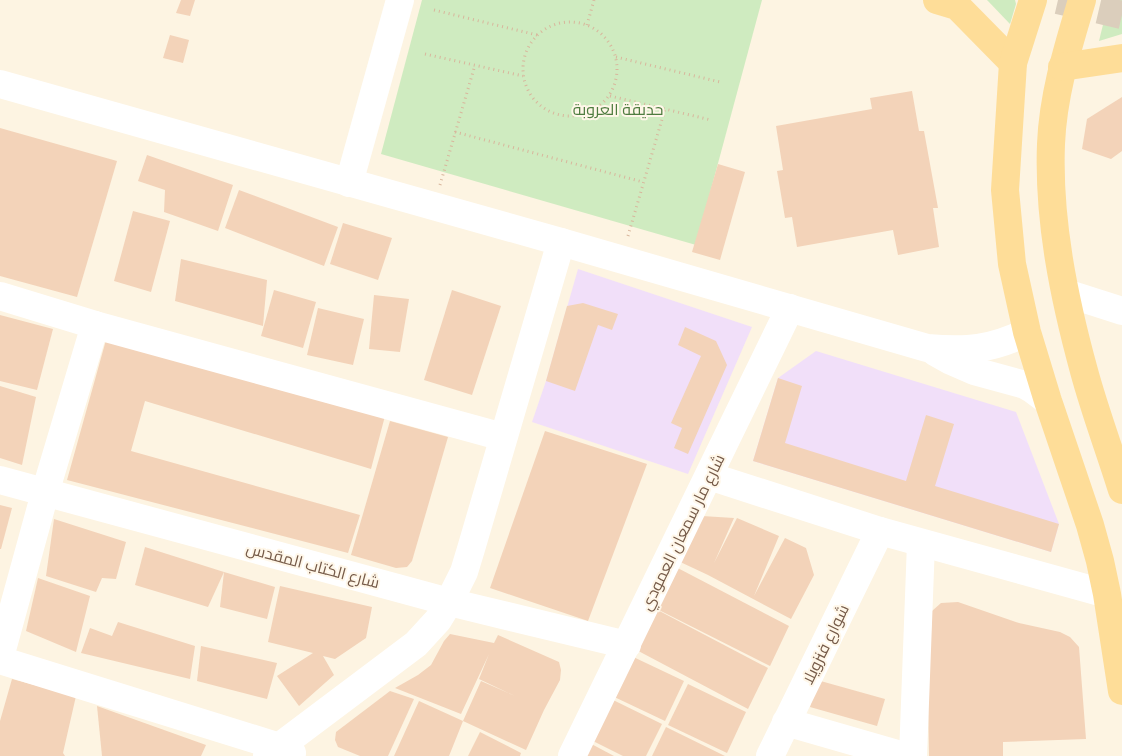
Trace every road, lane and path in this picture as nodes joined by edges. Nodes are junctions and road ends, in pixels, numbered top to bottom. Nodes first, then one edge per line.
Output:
1 (400, 0) edge
2 (594, 0) edge
3 (1033, 0) edge
4 (1082, 0) edge
5 (953, 2) edge
6 (434, 10) dead end
7 (587, 25) junction
8 (537, 34) junction
9 (425, 54) dead end
10 (616, 57) junction
11 (1122, 58) edge
12 (1013, 63) junction
13 (475, 65) junction
14 (1062, 67) junction
15 (523, 76) junction
16 (720, 82) dead end
17 (0, 84) edge
18 (610, 96) junction
19 (665, 109) junction
20 (711, 120) dead end
21 (455, 132) junction
22 (643, 182) junction
23 (349, 183) junction
24 (434, 207) junction
25 (561, 242) junction
26 (621, 259) junction
27 (1066, 293) junction
28 (0, 296) edge
29 (790, 308) junction
30 (1122, 311) edge
31 (95, 324) junction
32 (1027, 332) junction
33 (927, 348) junction
34 (1048, 401) junction
35 (503, 437) junction
36 (1117, 460) edge
37 (709, 476) junction
38 (0, 480) edge
39 (1122, 490) edge
40 (45, 493) junction
41 (880, 531) junction
42 (922, 543) junction
43 (1107, 594) junction
44 (449, 602) junction
45 (627, 645) junction
46 (0, 659) edge
47 (1122, 691) edge
48 (786, 722) junction
49 (282, 753) edge
50 (572, 756) edge
51 (770, 756) edge
52 (904, 756) edge
53 (913, 756) edge

1 - 23 street
2 - 7 path
3 - 12 main road
4 - 14 main road
5 - 12 main road
6 - 8 path
7 - 8 path
7 - 10 path
8 - 15 path
9 - 13 path
10 - 16 path
10 - 18 path
11 - 14 main road
12 - 32 main road
13 - 15 path
13 - 21 path
14 - 27 main road
15 - 18 path
17 - 23 street
18 - 19 path
19 - 20 path
19 - 22 path
21 - 22 path
21 - 24 path
22 - 26 path
23 - 24 street
24 - 25 street
25 - 26 street
25 - 35 street
26 - 29 street
27 - 30 street
27 - 36 main road
28 - 31 street
29 - 33 street
29 - 37 street, شارع مار سمعان العمودي
31 - 35 street
31 - 40 street
32 - 33 street
32 - 34 main road
33 - 34 street
34 - 43 main road
35 - 44 street
36 - 39 main road
37 - 41 street
37 - 45 street, شارع مار سمعان العمودي
38 - 40 street, شارع الكتاب المقدس
40 - 44 street, شارع الكتاب المقدس
40 - 46 street
41 - 42 street
41 - 48 street, شوارع فنزويلا
42 - 43 street
42 - 53 street
43 - 47 main road
44 - 45 street, شارع الكتاب المقدس
44 - 49 street
45 - 50 street, شارع مار سمعان العمودي
46 - 49 street
48 - 51 street, شوارع فنزويلا
48 - 52 street

